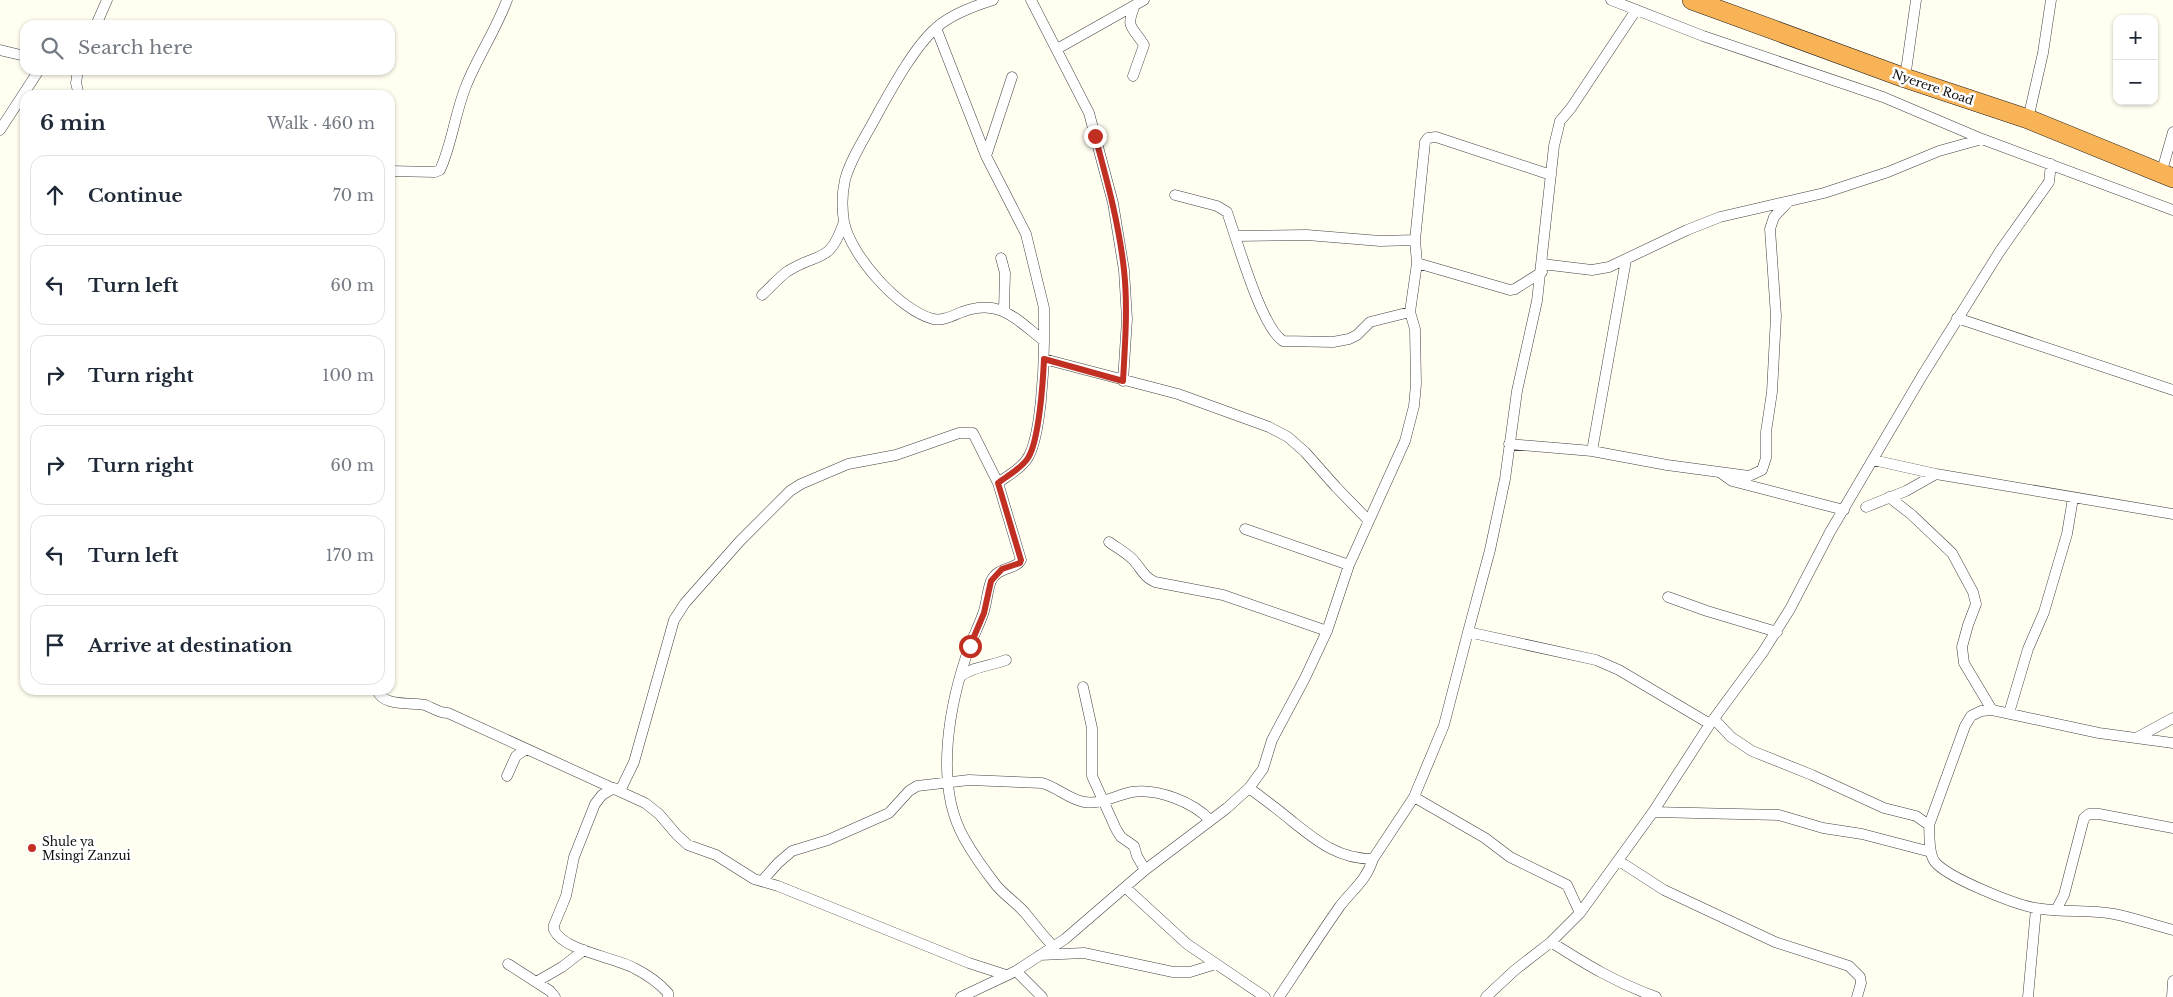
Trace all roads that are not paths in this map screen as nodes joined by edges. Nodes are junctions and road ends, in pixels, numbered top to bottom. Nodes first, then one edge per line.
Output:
1 (107, 0) edge
2 (508, 0) edge
3 (993, 0) edge
4 (1031, 0) edge
5 (1611, 0) edge
6 (1692, 0) edge
7 (1916, 0) edge
8 (2051, 0) edge
9 (1139, 2) edge
10 (1636, 10) junction
11 (98, 20) edge
12 (936, 28) junction
13 (1057, 49) junction
14 (0, 50) edge
15 (20, 55) edge
16 (35, 75) edge
17 (77, 75) edge
18 (1133, 76) dead end
19 (1012, 78) dead end
20 (1904, 78) junction
21 (25, 90) edge
22 (78, 90) edge
23 (20, 98) edge
24 (2028, 119) junction
25 (0, 130) edge
26 (2173, 132) edge
27 (1982, 139) junction
28 (986, 156) junction
29 (2051, 164) junction
30 (395, 171) edge
31 (1551, 175) junction
32 (2167, 176) edge
33 (1174, 195) dead end
34 (1788, 202) junction
35 (2173, 210) edge
36 (844, 222) junction
37 (1236, 236) junction
38 (1414, 240) junction
39 (1001, 258) dead end
40 (1626, 260) junction
41 (1417, 263) junction
42 (1542, 268) junction
43 (762, 295) dead end
44 (1004, 310) junction
45 (1410, 312) junction
46 (1957, 318) junction
47 (1044, 341) junction
48 (1044, 359) junction
49 (1123, 381) junction
50 (2173, 390) edge
51 (1509, 444) junction
52 (1592, 451) junction
53 (1873, 460) junction
54 (1719, 471) junction
55 (1936, 474) junction
56 (998, 483) junction
57 (1889, 497) junction
58 (2073, 498) junction
59 (1866, 507) dead end
60 (1844, 510) junction
61 (2173, 514) edge
62 (1369, 521) junction
63 (1245, 530) dead end
64 (1109, 542) dead end
65 (1349, 565) junction
66 (1668, 596) dead end
67 (1328, 630) junction
68 (1468, 632) junction
69 (1776, 632) junction
70 (1006, 660) dead end
71 (961, 676) junction
72 (1083, 687) dead end
73 (380, 695) edge
74 (1992, 710) junction
75 (2009, 713) junction
76 (2173, 718) edge
77 (1712, 721) junction
78 (2138, 737) junction
79 (2173, 743) edge
80 (525, 750) junction
81 (508, 776) dead end
82 (948, 782) junction
83 (1249, 788) junction
84 (617, 789) junction
85 (1414, 797) junction
86 (1103, 801) junction
87 (1653, 812) junction
88 (1210, 820) junction
89 (1929, 825) junction
90 (2173, 828) edge
91 (1931, 852) junction
92 (1373, 859) junction
93 (1619, 861) junction
94 (1145, 870) junction
95 (762, 881) junction
96 (1126, 888) junction
97 (2036, 909) junction
98 (2056, 910) junction
99 (1580, 914) junction
100 (2173, 930) edge
101 (1551, 942) junction
102 (1053, 946) junction
103 (584, 950) junction
104 (1038, 956) junction
105 (508, 964) dead end
106 (1216, 964) junction
107 (1016, 970) junction
108 (1006, 975) junction
109 (2173, 981) edge
110 (536, 982) junction
111 (555, 997) edge
112 (668, 997) edge
113 (961, 997) edge
114 (1042, 997) edge
115 (1265, 997) edge
116 (1279, 997) edge
117 (1486, 997) edge
118 (1656, 997) edge
119 (1857, 997) edge
120 (2028, 997) edge
121 (2172, 997) edge

1 - 11 street
2 - 30 street
3 - 12 street
4 - 13 street
5 - 10 street
6 - 20 highway, Nyerere Road
7 - 20 street
8 - 24 street
9 - 13 street
9 - 18 street
10 - 27 street
10 - 31 street
12 - 28 street
12 - 36 street
13 - 49 street
14 - 15 street
16 - 21 street
17 - 22 street
19 - 28 street
20 - 24 highway, Nyerere Road
23 - 25 street
24 - 32 highway, Nyerere Road
26 - 32 street
27 - 29 street
27 - 34 street
28 - 47 street
29 - 35 street
29 - 46 street
31 - 38 street
31 - 42 street
33 - 37 street
34 - 40 street
34 - 54 street
36 - 43 street
36 - 44 street
37 - 38 street
37 - 45 street
38 - 41 street
39 - 44 street
40 - 42 street
40 - 52 street
41 - 42 street
41 - 45 street
42 - 51 street
44 - 47 street
45 - 62 street
46 - 50 street
46 - 53 street
47 - 48 street
48 - 49 street
48 - 56 street
49 - 62 street
51 - 52 street
51 - 68 street
52 - 54 street
53 - 55 street
53 - 60 street
54 - 60 street
55 - 57 street
55 - 58 street
56 - 71 street
56 - 84 street
57 - 59 street
57 - 74 street
58 - 61 street
58 - 75 street
60 - 69 street
62 - 65 street
63 - 65 street
64 - 67 street
65 - 67 street
66 - 69 street
67 - 83 street
68 - 77 street
68 - 85 street
69 - 77 street
70 - 71 street
71 - 82 street
72 - 86 street
73 - 80 street
74 - 75 street
74 - 89 street
75 - 78 street
76 - 78 street
77 - 87 street
77 - 89 street
78 - 79 street
80 - 81 street
80 - 84 street
82 - 86 street
82 - 95 street
82 - 102 street
83 - 88 street
83 - 92 street
84 - 95 street
84 - 103 street
85 - 92 street
85 - 99 street
86 - 88 street
86 - 94 street
87 - 91 street
87 - 93 street
88 - 94 street
89 - 91 street
90 - 98 street
91 - 97 street
92 - 116 street
93 - 99 street
93 - 119 street
94 - 96 street
95 - 108 street
96 - 102 street
96 - 106 street
97 - 98 street
97 - 120 street
98 - 100 street
99 - 101 street
101 - 117 street
101 - 118 street
102 - 104 street
103 - 110 street
103 - 112 street
104 - 106 street
104 - 107 street
105 - 110 street
106 - 115 street
107 - 108 street
107 - 114 street
108 - 113 street
109 - 121 street
110 - 111 street

